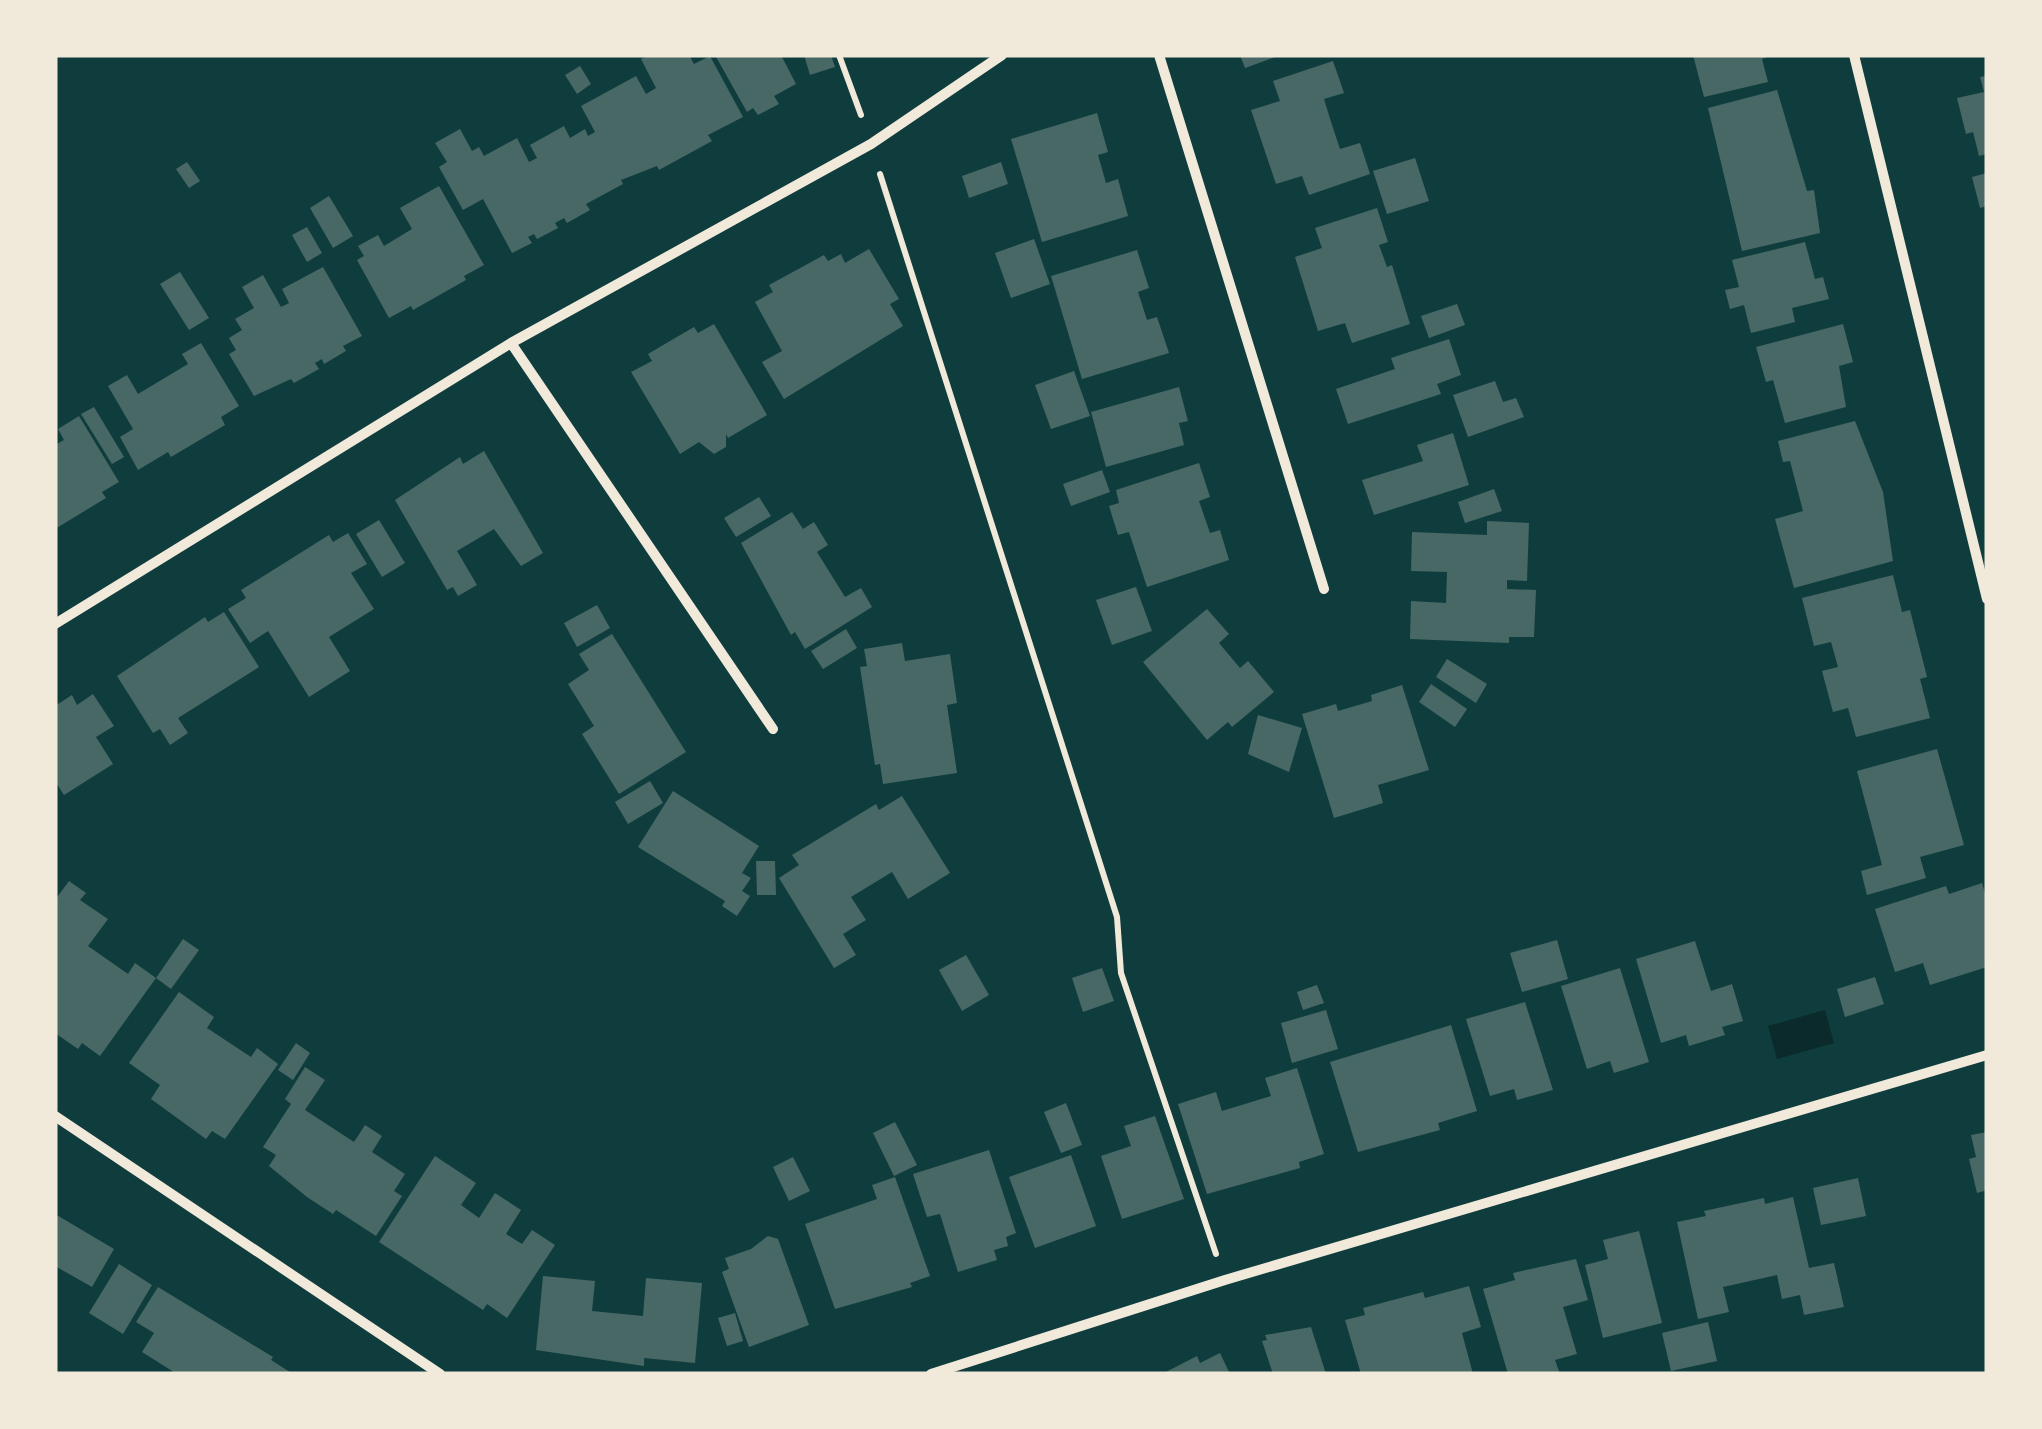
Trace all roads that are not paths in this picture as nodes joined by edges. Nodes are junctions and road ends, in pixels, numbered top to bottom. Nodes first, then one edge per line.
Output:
1 (1002, 55) edge
2 (1159, 55) edge
3 (1854, 55) edge
4 (511, 343) junction
5 (1324, 588) dead end
6 (1987, 599) edge
7 (55, 624) edge
8 (773, 729) dead end
9 (1987, 1055) edge
10 (55, 1116) edge
11 (440, 1374) edge
12 (931, 1374) edge

1 - 4 street
2 - 5 street
3 - 6 street
4 - 7 street
4 - 8 street
9 - 12 street
10 - 11 street

